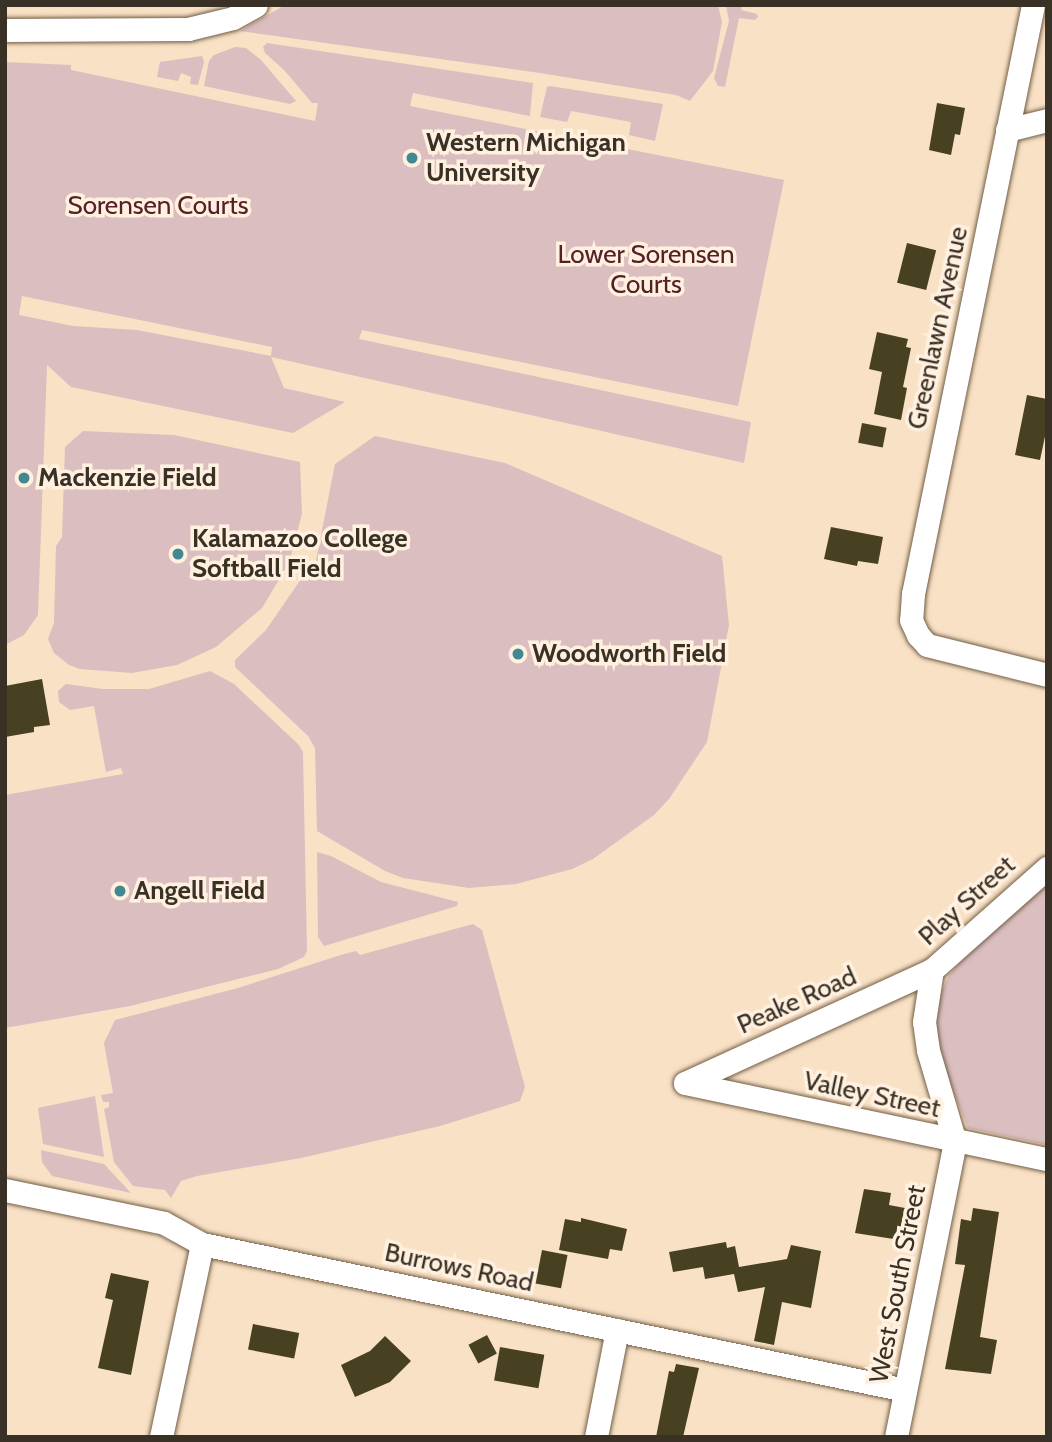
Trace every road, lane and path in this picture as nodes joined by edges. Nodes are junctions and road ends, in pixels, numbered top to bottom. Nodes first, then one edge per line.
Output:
1 (256, 5) edge
2 (1033, 5) edge
3 (5, 30) edge
4 (1047, 120) edge
5 (1007, 130) junction
6 (1047, 675) edge
7 (1047, 868) edge
8 (932, 970) junction
9 (685, 1083) joint
10 (955, 1143) junction
11 (1047, 1159) edge
12 (5, 1190) edge
13 (202, 1244) junction
14 (617, 1330) junction
15 (905, 1390) junction
16 (161, 1437) edge
17 (596, 1437) edge
18 (896, 1437) edge

1 - 3 street
2 - 5 street, Greenlawn Avenue
4 - 5 street
5 - 6 street, Greenlawn Avenue
7 - 8 street, Play Street
8 - 9 street, Peake Road
8 - 10 street, Play Street
9 - 10 street, Valley Street
10 - 11 street, Valley Street
10 - 15 street, West South Street
12 - 13 street, Burrows Road
13 - 14 street, Burrows Road
13 - 16 street
14 - 15 street, Burrows Road
14 - 17 street
15 - 18 street, West South Street

